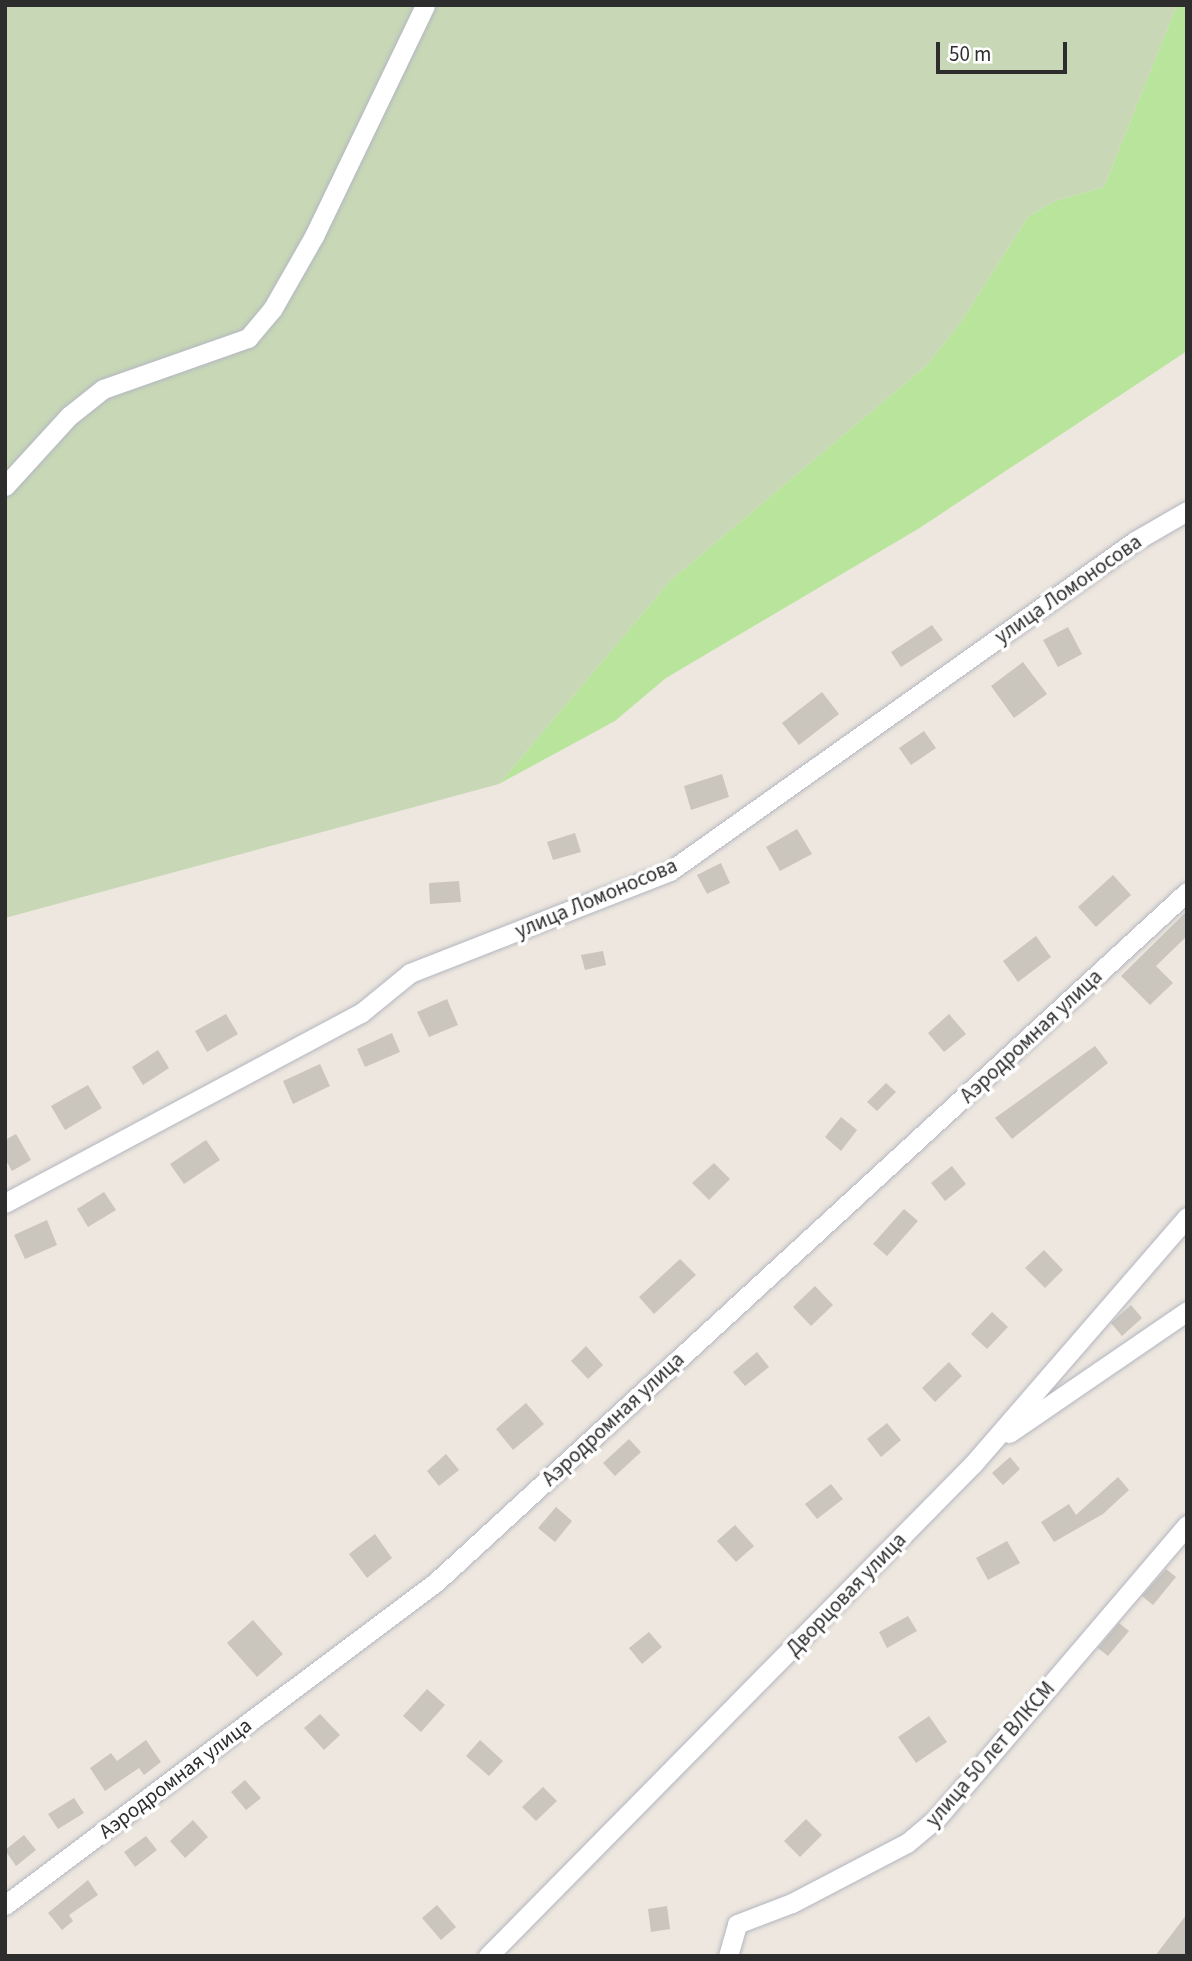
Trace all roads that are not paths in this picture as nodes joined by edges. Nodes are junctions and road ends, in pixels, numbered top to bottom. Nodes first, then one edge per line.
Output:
1 (425, 5) edge
2 (5, 486) edge
3 (1187, 511) edge
4 (1187, 892) edge
5 (5, 1203) edge
6 (1187, 1217) edge
7 (1187, 1311) edge
8 (986, 1448) junction
9 (1187, 1525) edge
10 (5, 1905) edge
11 (488, 1956) edge
12 (728, 1956) edge

1 - 2 street
3 - 5 street, улица Ломоносова
4 - 10 street, Аэродромная улица
6 - 8 street, Дворцовая улица
7 - 8 street
8 - 11 street, Дворцовая улица
9 - 12 street, улица 50 лет ВЛКСМ

